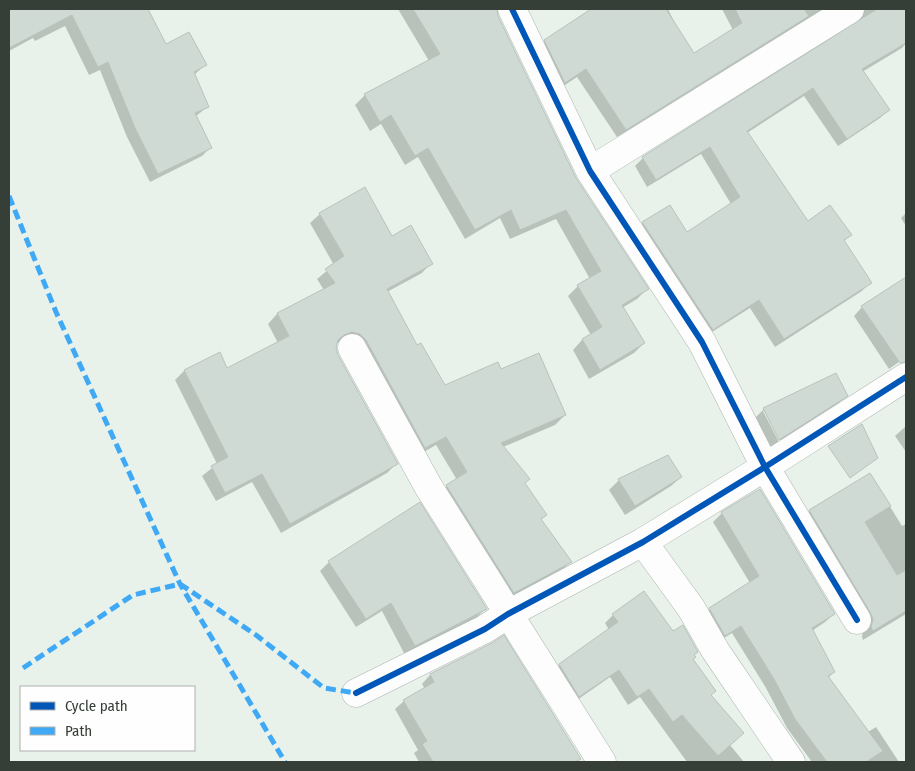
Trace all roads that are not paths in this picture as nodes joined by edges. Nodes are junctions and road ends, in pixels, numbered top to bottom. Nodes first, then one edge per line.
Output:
1 (512, 9) edge
2 (850, 9) edge
3 (590, 170) junction
4 (352, 348) dead end
5 (906, 377) edge
6 (765, 467) junction
7 (643, 542) junction
8 (508, 614) junction
9 (857, 620) dead end
10 (356, 693) dead end
11 (602, 762) edge
12 (791, 762) edge

1 - 3 street
2 - 3 street
3 - 6 street
4 - 8 street
5 - 6 street
6 - 7 street
6 - 9 street
7 - 8 street
7 - 12 street
8 - 10 street
8 - 11 street

